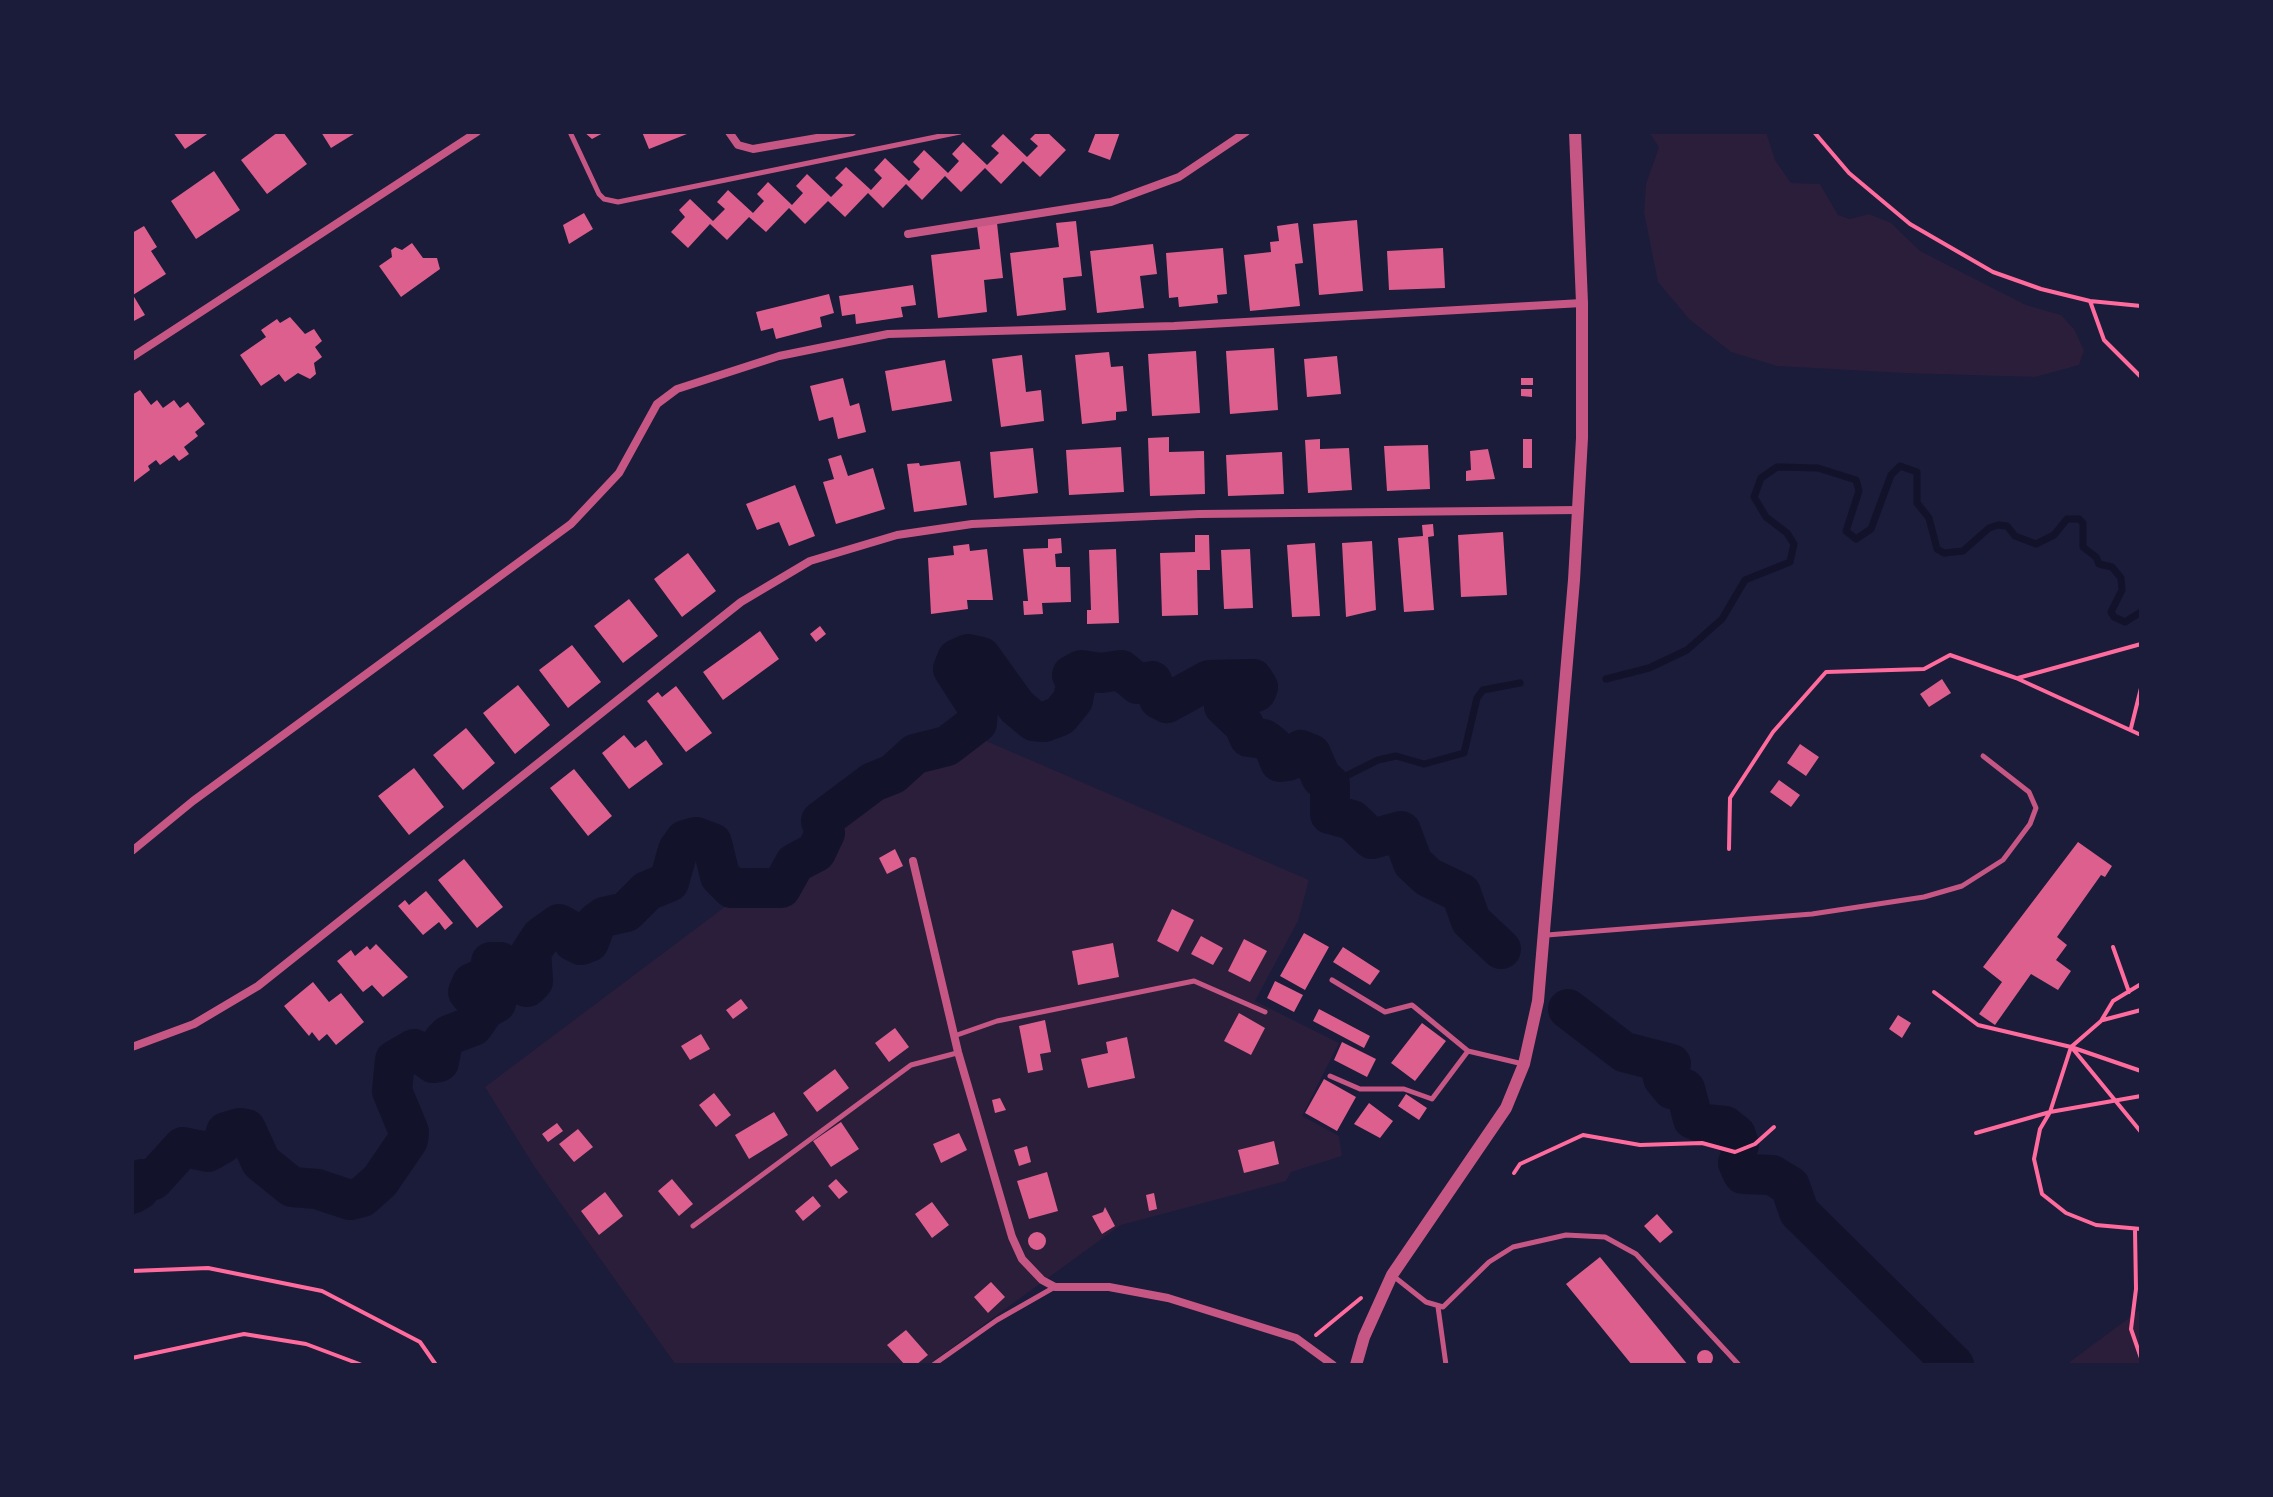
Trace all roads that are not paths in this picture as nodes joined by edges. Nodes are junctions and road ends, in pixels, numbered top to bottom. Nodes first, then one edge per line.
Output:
1 (477, 132) edge
2 (570, 132) edge
3 (729, 132) edge
4 (852, 132) edge
5 (960, 132) edge
6 (1246, 132) edge
7 (1575, 132) edge
8 (908, 234) dead end
9 (1582, 303) junction
10 (132, 357) edge
11 (1578, 510) junction
12 (1983, 756) dead end
13 (132, 851) edge
14 (913, 861) dead end
15 (1545, 935) junction
16 (1332, 980) dead end
17 (1265, 1012) dead end
18 (957, 1035) junction
19 (132, 1047) edge
20 (1468, 1051) junction
21 (958, 1052) junction
22 (1524, 1064) junction
23 (1330, 1076) dead end
24 (693, 1226) dead end
25 (1392, 1275) junction
26 (1055, 1287) junction
27 (1438, 1307) junction
28 (933, 1365) edge
29 (1333, 1365) edge
30 (1356, 1365) edge
31 (1446, 1365) edge
32 (1739, 1365) edge

1 - 10 street
2 - 5 lane
3 - 4 street
6 - 8 street
7 - 9 street
9 - 11 street
9 - 13 street
11 - 15 street
11 - 19 street
12 - 15 lane
14 - 18 street
15 - 22 street
16 - 20 lane
17 - 18 lane
18 - 21 street
20 - 22 lane
20 - 23 lane
21 - 24 lane
21 - 26 street
22 - 25 street
25 - 27 lane
25 - 30 street
26 - 28 lane
26 - 29 street
27 - 31 lane
27 - 32 lane

